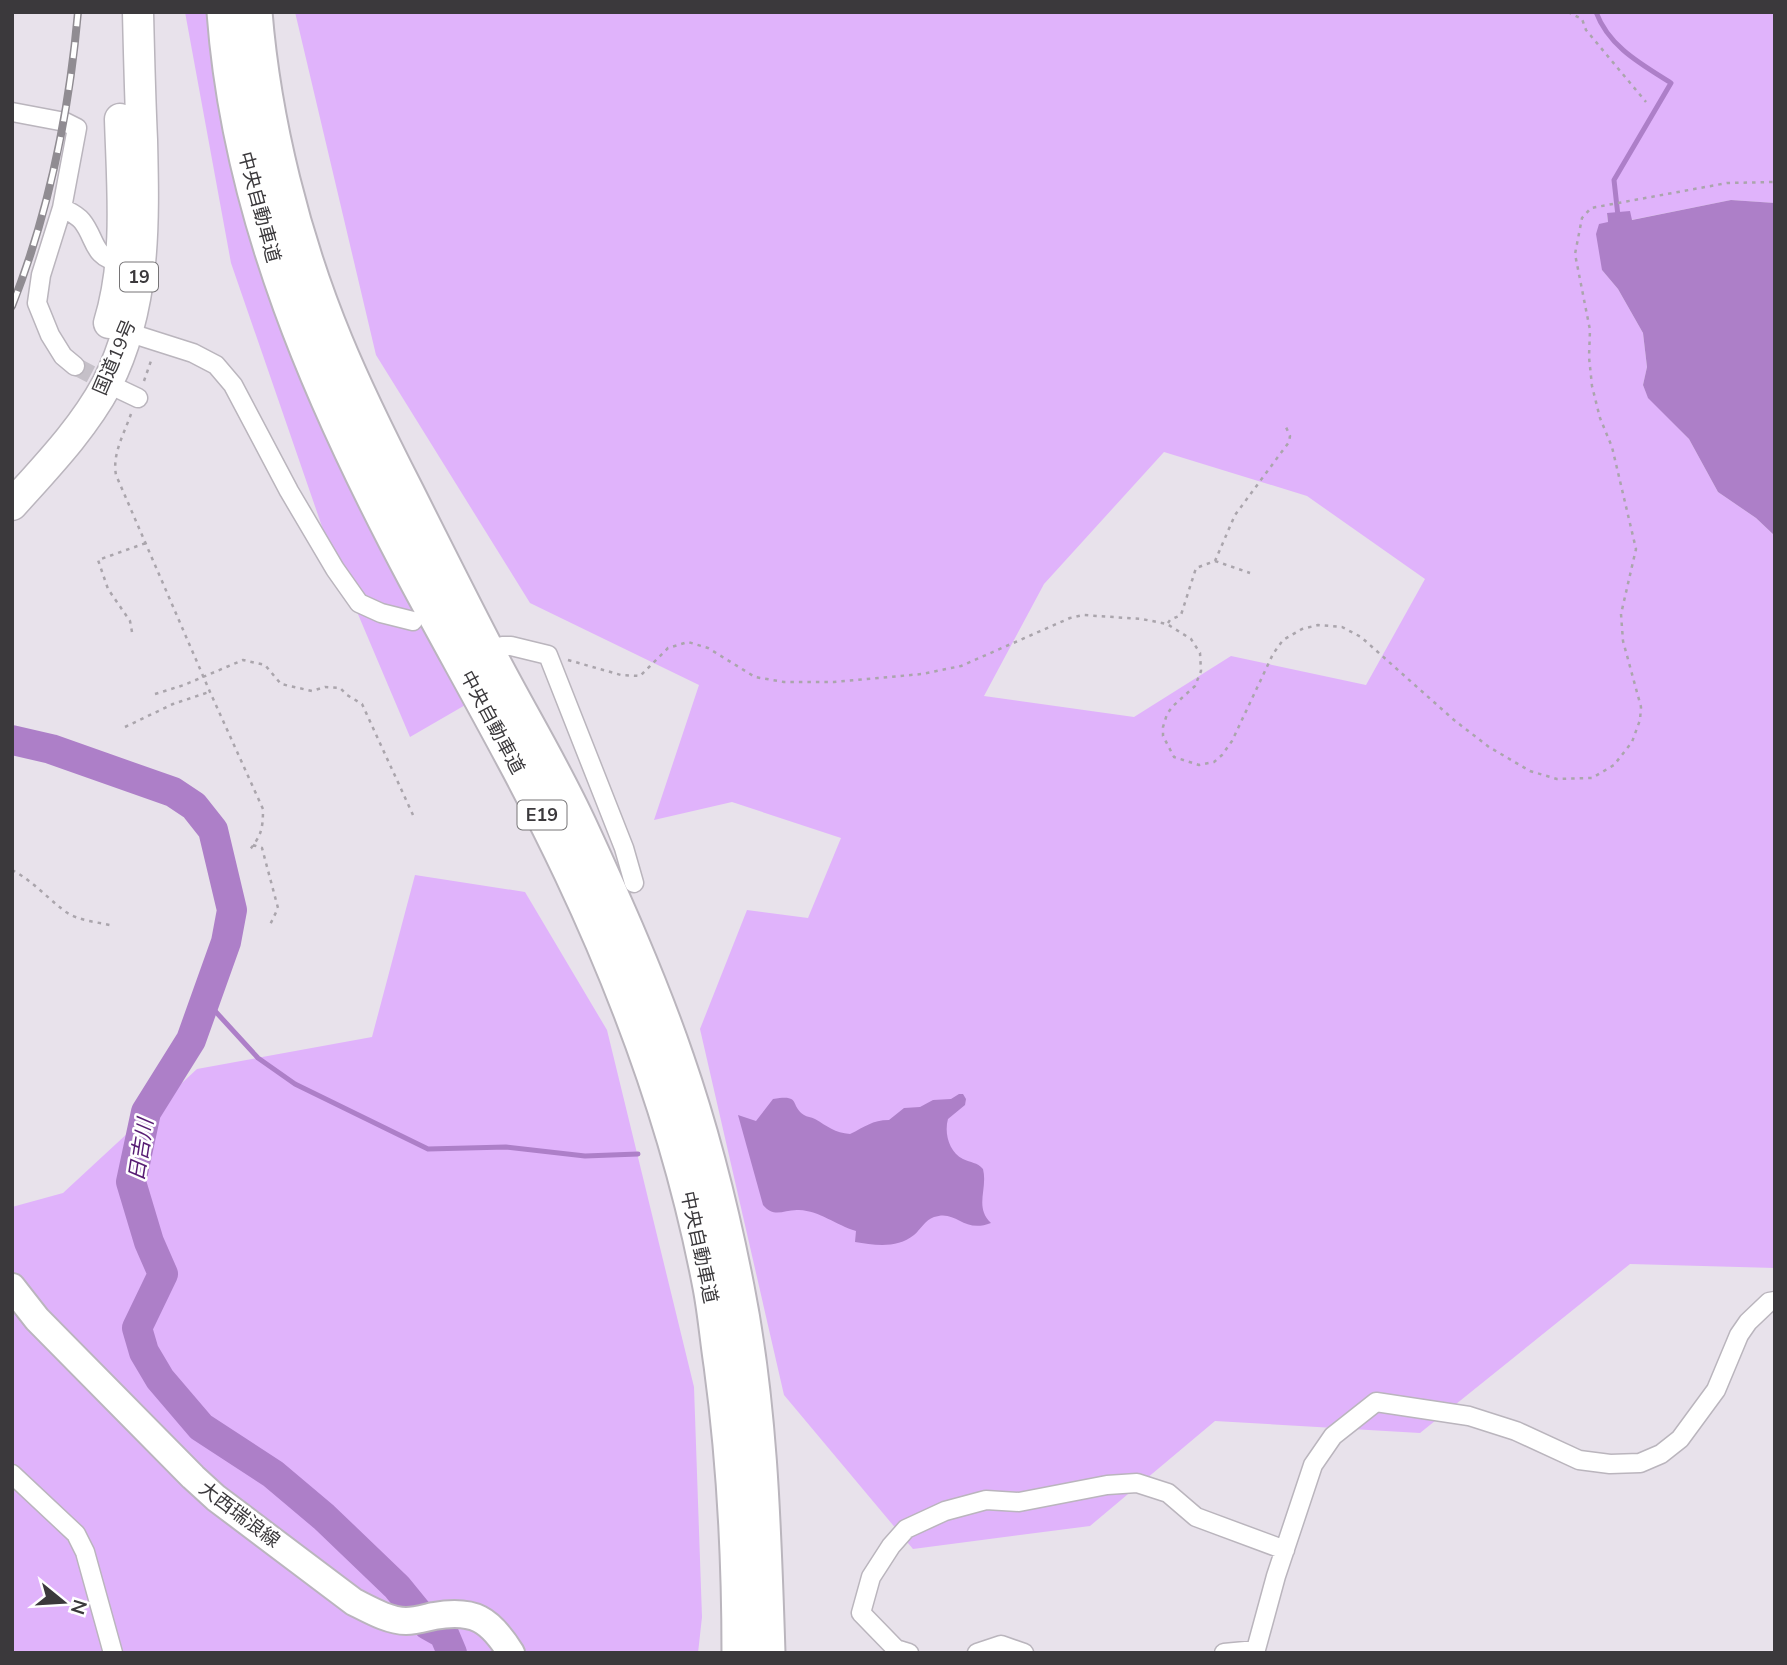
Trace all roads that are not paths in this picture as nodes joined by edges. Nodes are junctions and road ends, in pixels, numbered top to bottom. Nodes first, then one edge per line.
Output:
1 (118, 12) edge
2 (138, 12) edge
3 (224, 12) edge
4 (255, 12) edge
5 (12, 112) edge
6 (62, 208) junction
7 (120, 262) junction
8 (127, 332) junction
9 (75, 366) tunnel mouth
10 (117, 388) tunnel mouth
11 (138, 398) road end
12 (12, 476) edge
13 (12, 505) edge
14 (413, 621) dead end
15 (502, 646) dead end
16 (634, 883) dead end
17 (12, 1287) edge
18 (1775, 1301) edge
19 (12, 1474) edge
20 (1285, 1550) junction
21 (1256, 1651) edge
22 (113, 1653) edge
23 (512, 1653) edge
24 (739, 1653) edge
25 (768, 1653) edge
26 (909, 1653) edge
27 (977, 1653) edge
28 (1024, 1653) edge
29 (1224, 1653) edge

1 - 7 highway, 国道19号 / 19
2 - 8 highway, 国道19号 / 19
3 - 24 highway, 中央自動車道 / E19
4 - 25 highway, 中央自動車道 / E19
5 - 6 street
6 - 7 street
6 - 9 street
7 - 12 highway, 国道19号 / 19
8 - 13 highway, 国道19号 / 19
8 - 14 street
10 - 11 street
15 - 16 street
17 - 23 main road, 大西瑞浪線
18 - 20 street
19 - 22 street
20 - 21 street
20 - 26 street
21 - 29 street
27 - 28 street

